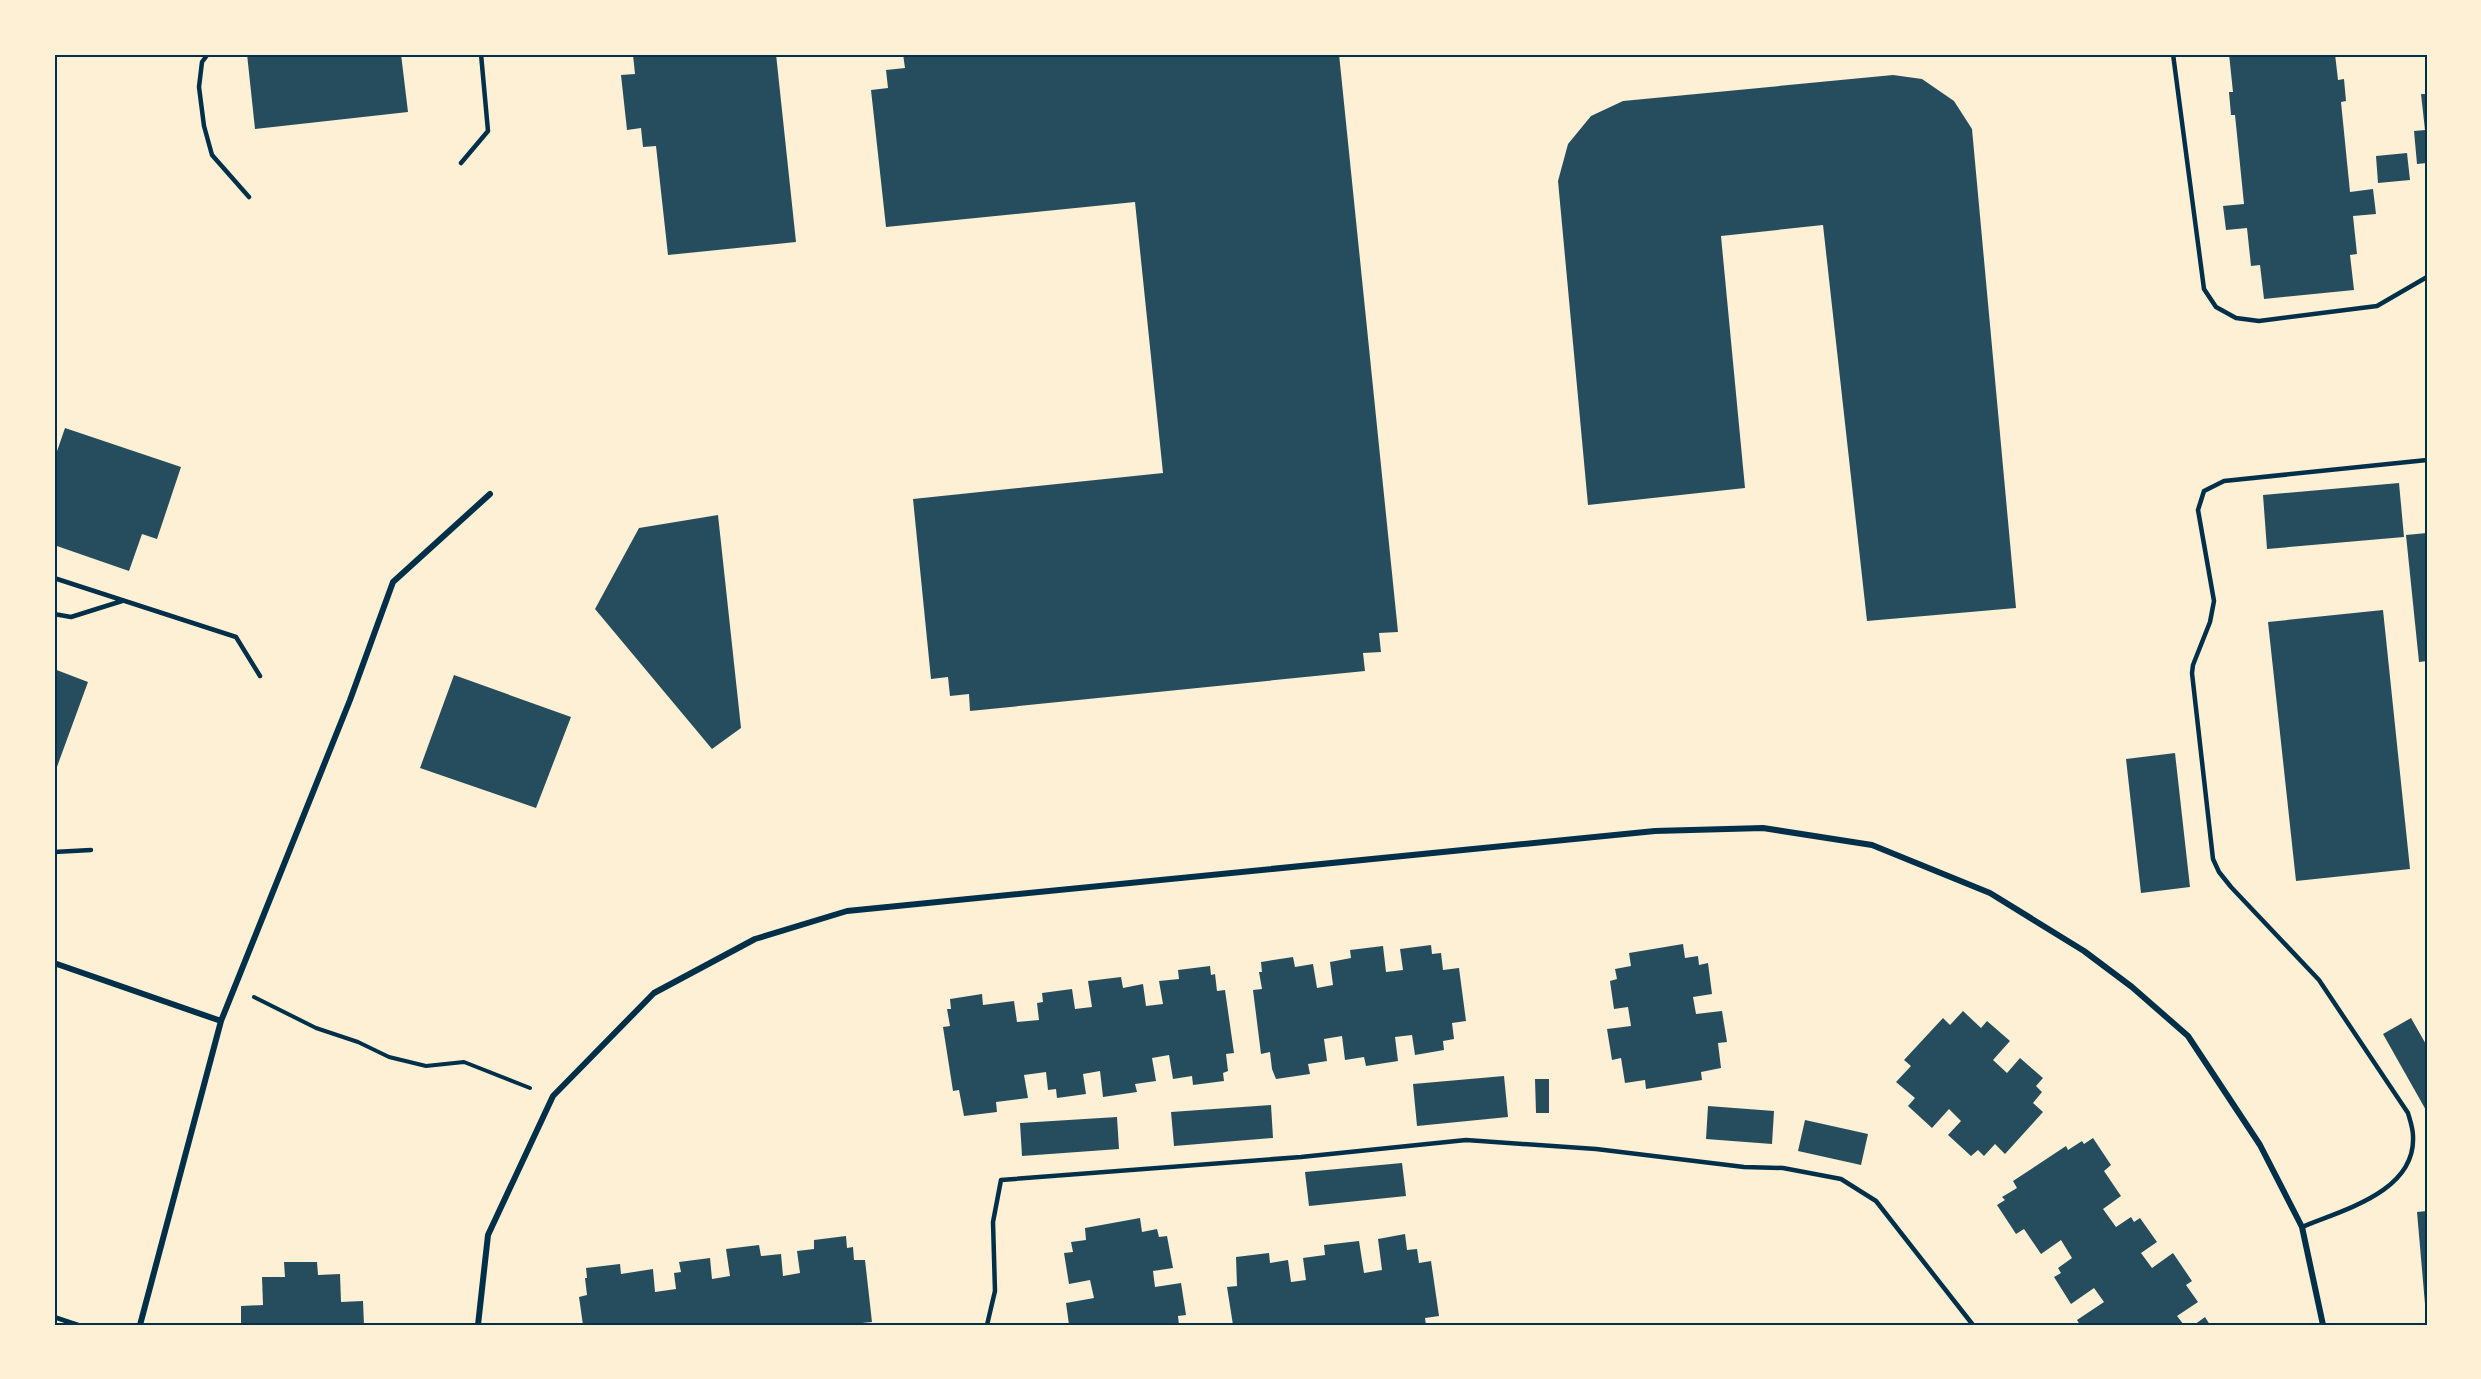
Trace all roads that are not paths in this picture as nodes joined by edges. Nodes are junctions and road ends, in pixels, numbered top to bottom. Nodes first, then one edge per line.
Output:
1 (208, 54) edge
2 (481, 54) edge
3 (2173, 54) edge
4 (461, 163) dead end
5 (249, 197) dead end
6 (2427, 277) edge
7 (2427, 460) edge
8 (490, 494) dead end
9 (54, 578) edge
10 (122, 601) junction
11 (54, 614) edge
12 (260, 676) dead end
13 (91, 850) dead end
14 (54, 852) edge
15 (54, 963) edge
16 (220, 1021) junction
17 (2302, 1227) junction
18 (54, 1317) edge
19 (78, 1325) edge
20 (140, 1325) edge
21 (478, 1325) edge
22 (987, 1325) edge
23 (1973, 1325) edge
24 (2323, 1325) edge

1 - 5 lane
2 - 4 lane
3 - 6 lane
7 - 17 lane
8 - 16 street
9 - 10 lane
10 - 11 lane
10 - 12 lane
13 - 14 lane
15 - 16 street
16 - 20 street
17 - 21 street
17 - 24 street
18 - 19 lane
22 - 23 lane

